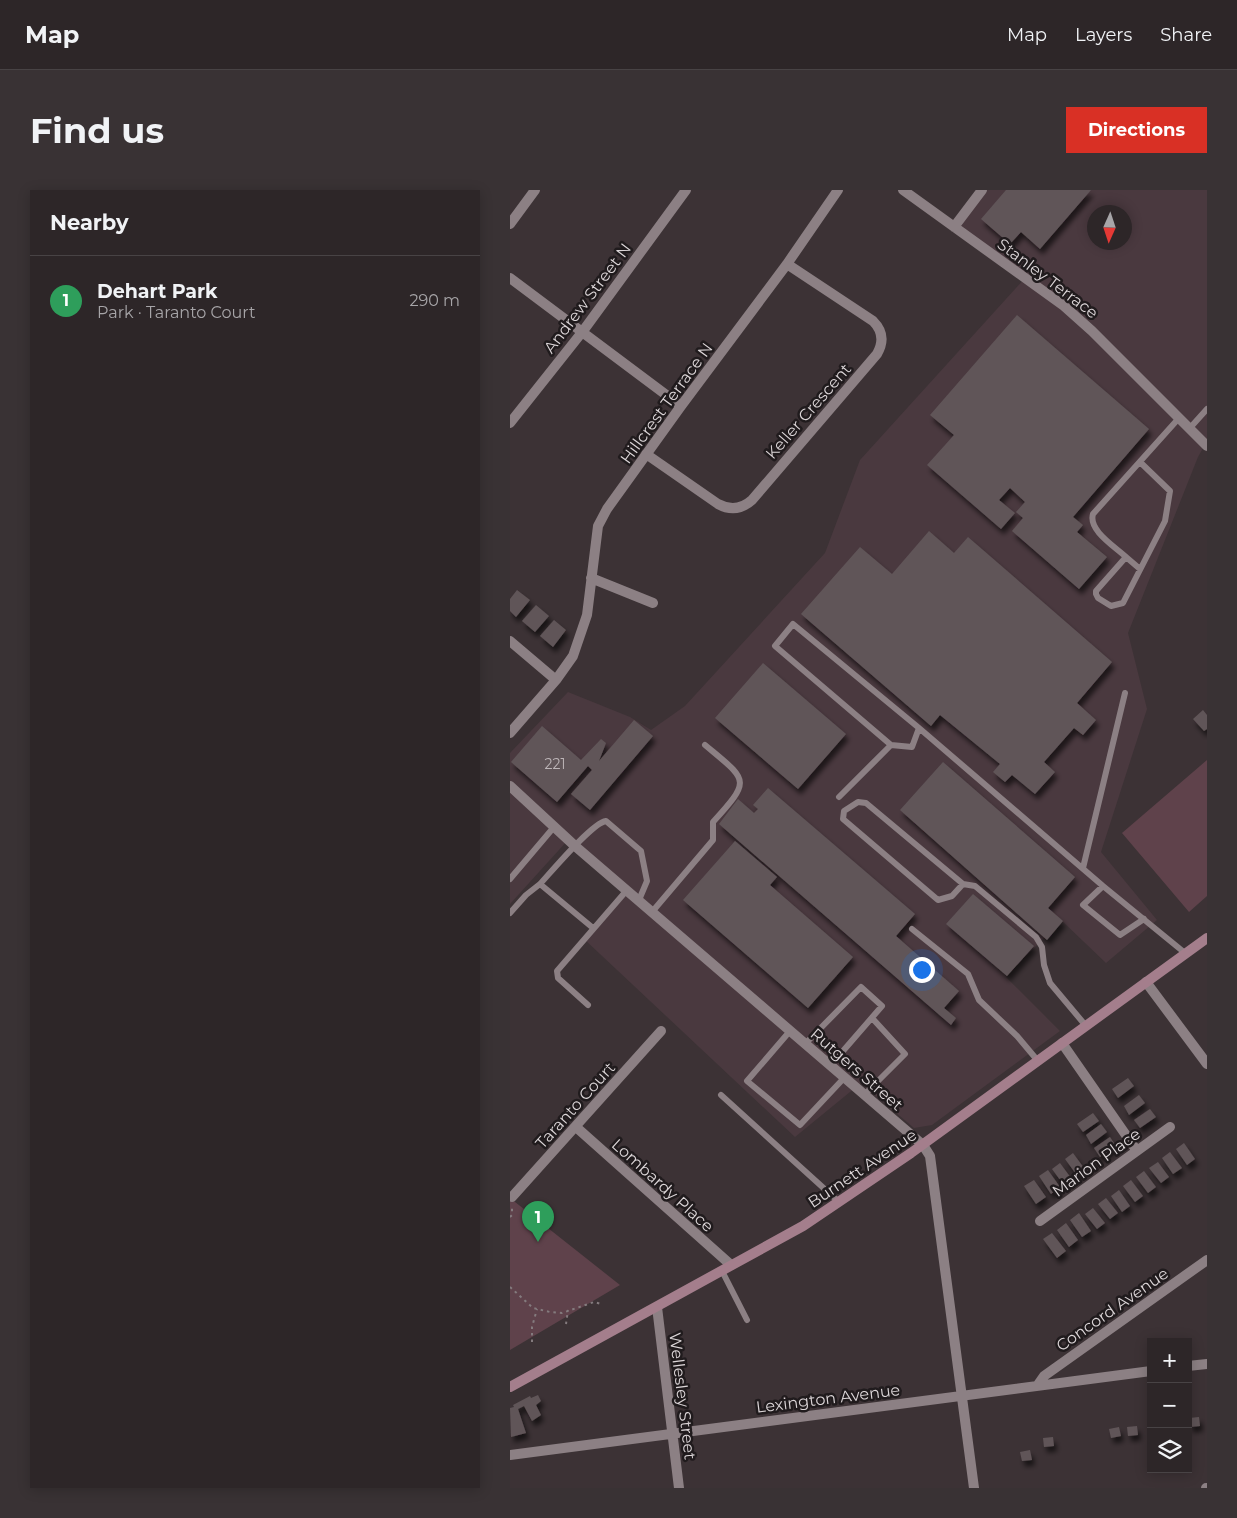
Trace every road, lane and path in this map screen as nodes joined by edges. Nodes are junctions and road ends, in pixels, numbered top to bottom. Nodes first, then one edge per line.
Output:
1 (535, 190) edge
2 (686, 190) edge
3 (838, 190) edge
4 (903, 190) edge
5 (982, 190) edge
6 (510, 224) edge
7 (954, 227) junction
8 (787, 264) junction
9 (510, 278) edge
10 (584, 332) junction
11 (681, 406) junction
12 (1207, 409) edge
13 (1179, 418) junction
14 (510, 423) edge
15 (1189, 429) junction
16 (1207, 446) edge
17 (646, 454) junction
18 (1140, 462) junction
19 (1126, 556) junction
20 (1140, 569) junction
21 (591, 578) junction
22 (653, 603) dead end
23 (510, 641) edge
24 (556, 680) junction
25 (1125, 693) dead end
26 (920, 728) junction
27 (510, 733) edge
28 (706, 745) dead end
29 (891, 745) junction
30 (510, 786) edge
31 (839, 797) dead end
32 (554, 828) junction
33 (575, 846) junction
34 (1083, 868) junction
35 (510, 879) edge
36 (540, 884) junction
37 (963, 884) junction
38 (1103, 886) junction
39 (627, 890) junction
40 (639, 900) junction
41 (652, 912) junction
42 (510, 913) edge
43 (1144, 919) junction
44 (593, 928) junction
45 (912, 929) dead end
46 (1207, 938) edge
47 (1185, 953) junction
48 (1146, 982) junction
49 (588, 1004) dead end
50 (872, 1018) junction
51 (1086, 1026) junction
52 (661, 1031) dead end
53 (790, 1031) junction
54 (1062, 1043) junction
55 (805, 1044) junction
56 (1038, 1060) junction
57 (1207, 1064) edge
58 (830, 1066) junction
59 (844, 1078) junction
60 (720, 1094) dead end
61 (864, 1095) junction
62 (576, 1127) junction
63 (1170, 1127) dead end
64 (922, 1145) junction
65 (1136, 1151) junction
66 (511, 1202) edge
67 (840, 1202) junction
68 (510, 1217) edge
69 (1040, 1221) dead end
70 (1207, 1260) edge
71 (731, 1265) junction
72 (722, 1271) junction
73 (510, 1287) edge
74 (601, 1304) dead end
75 (656, 1307) junction
76 (537, 1309) junction
77 (568, 1310) junction
78 (747, 1320) dead end
79 (566, 1324) dead end
80 (532, 1342) dead end
81 (1207, 1364) edge
82 (1192, 1366) edge
83 (1147, 1372) edge
84 (1036, 1386) junction
85 (510, 1387) edge
86 (962, 1396) junction
87 (672, 1433) junction
88 (510, 1455) edge
89 (679, 1488) edge
90 (974, 1488) edge

1 - 6 street
2 - 10 street, Andrew Street N
3 - 8 street, Hillcrest Terrace N
4 - 7 street, Stanley Terrace
5 - 7 street
7 - 13 street, Stanley Terrace
8 - 11 street, Hillcrest Terrace N
8 - 17 street, Keller Crescent
9 - 10 street
10 - 11 street
10 - 14 street, Andrew Street N
11 - 17 street, Hillcrest Terrace N
12 - 15 lane
13 - 15 street, Stanley Terrace
13 - 18 lane
15 - 16 street, Stanley Terrace
17 - 21 street, Hillcrest Terrace N
18 - 19 lane
18 - 20 lane
19 - 20 lane
19 - 20 lane
21 - 22 street
21 - 24 street, Hillcrest Terrace N
23 - 24 street
24 - 27 street, Hillcrest Terrace N
25 - 34 lane
26 - 29 lane
26 - 29 lane
26 - 34 lane
28 - 41 lane
29 - 31 lane
30 - 32 street, Rutgers Street
32 - 33 street, Rutgers Street
32 - 35 lane
33 - 36 lane
33 - 39 street, Rutgers Street
33 - 40 lane
34 - 38 lane
36 - 42 lane
36 - 44 lane
37 - 37 lane
37 - 51 lane
38 - 43 lane
38 - 43 lane
39 - 40 street, Rutgers Street
39 - 44 lane
40 - 41 street, Rutgers Street
41 - 53 street, Rutgers Street
43 - 47 lane
44 - 49 lane
45 - 56 lane
46 - 47 street, Burnett Avenue
47 - 48 street, Burnett Avenue
48 - 51 street, Burnett Avenue
48 - 57 street
50 - 55 lane
50 - 58 lane
50 - 61 lane
51 - 54 street, Burnett Avenue
52 - 62 street, Taranto Court
53 - 55 street, Rutgers Street
53 - 59 lane
54 - 56 street, Burnett Avenue
54 - 65 street
55 - 58 street, Rutgers Street
56 - 64 street, Burnett Avenue
58 - 59 street, Rutgers Street
59 - 61 street, Rutgers Street
60 - 67 lane
61 - 64 street, Rutgers Street
62 - 66 street, Taranto Court
62 - 71 street, Lombardy Place
63 - 65 street, Marion Place
64 - 67 street, Burnett Avenue
64 - 86 street, Rutgers Street
65 - 69 street, Marion Place
66 - 68 path
67 - 71 street, Burnett Avenue
70 - 84 street, Concord Avenue
71 - 72 street, Burnett Avenue
72 - 75 street, Burnett Avenue
72 - 78 lane
73 - 76 path
74 - 77 path
75 - 85 street, Burnett Avenue
75 - 87 street, Wellesley Street
76 - 77 path
76 - 80 path
77 - 79 path
81 - 82 street
83 - 84 street, Lexington Avenue
84 - 86 street, Lexington Avenue
86 - 87 street, Lexington Avenue
86 - 90 street, Rutgers Street
87 - 88 street, Lexington Avenue
87 - 89 street, Wellesley Street

